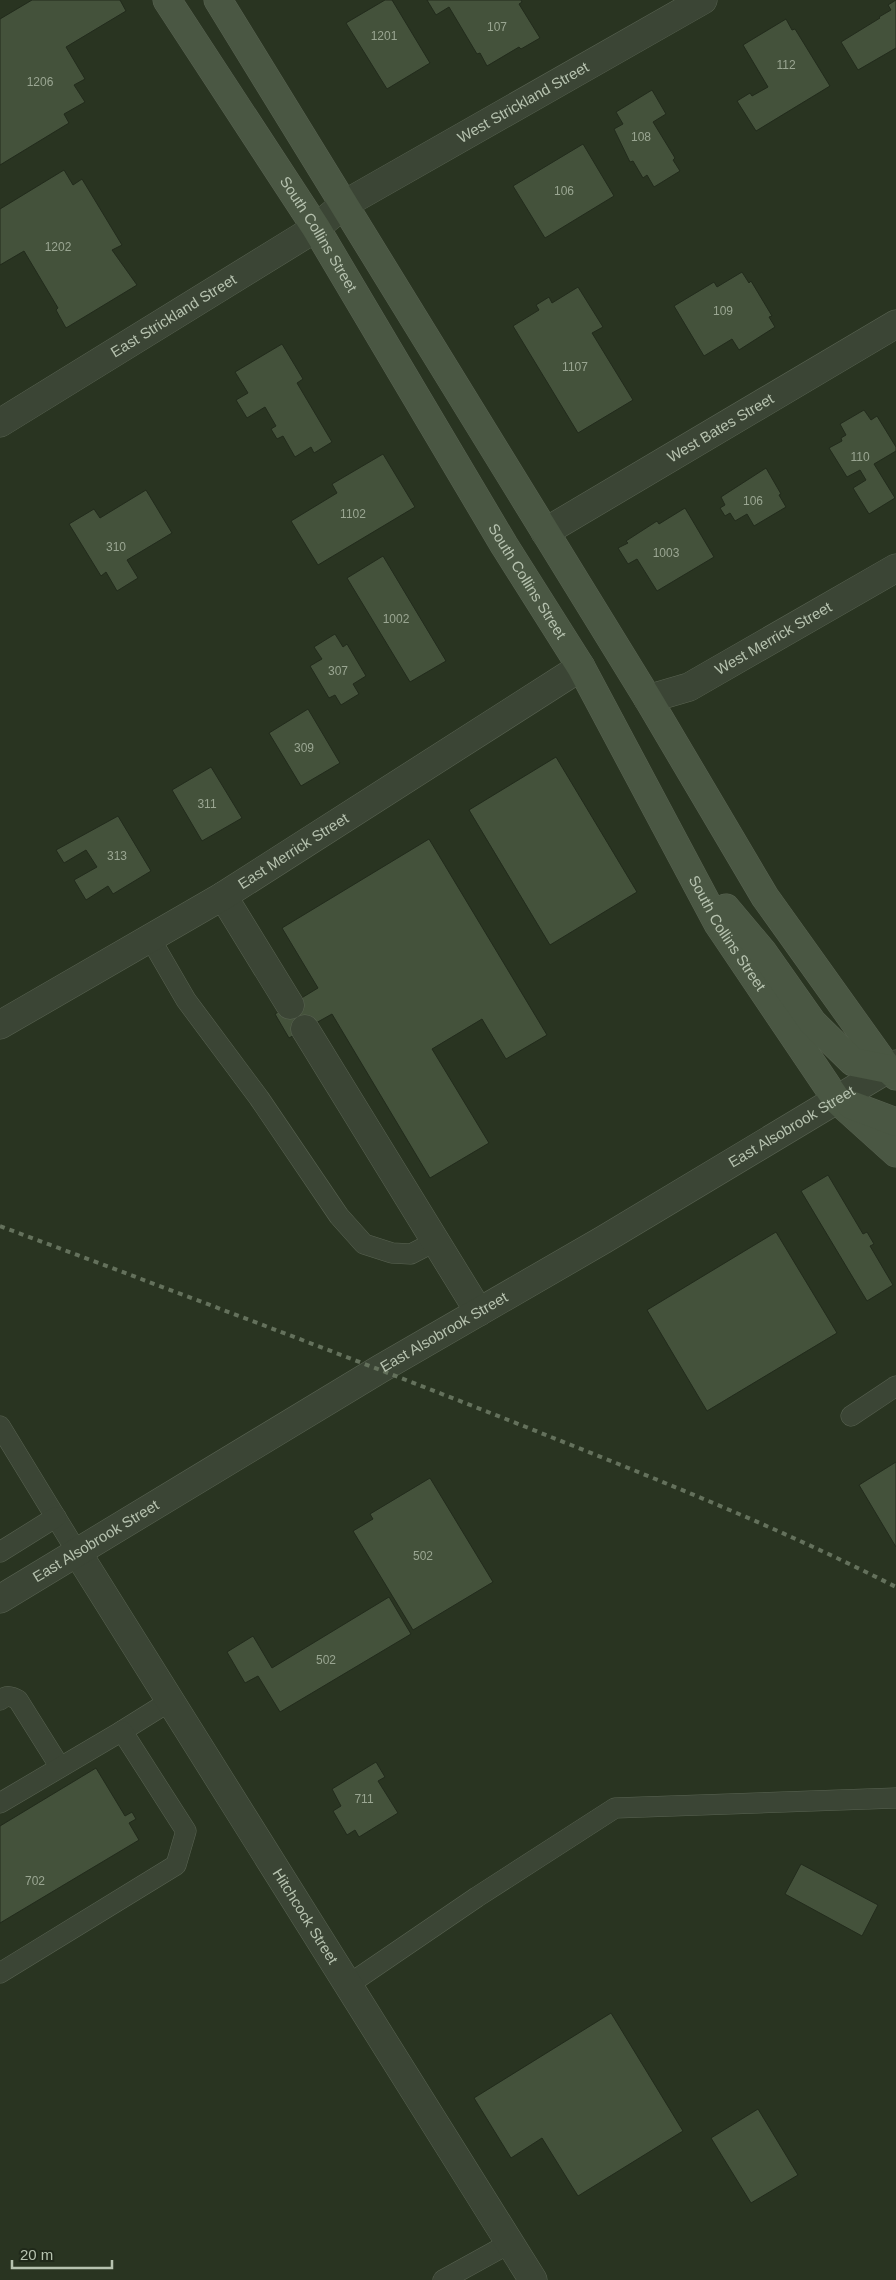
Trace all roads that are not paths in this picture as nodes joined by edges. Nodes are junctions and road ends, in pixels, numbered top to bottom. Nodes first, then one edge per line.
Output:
1 (167, 0) edge
2 (218, 0) edge
3 (703, 0) edge
4 (343, 205) junction
5 (316, 228) junction
6 (896, 324) edge
7 (0, 423) edge
8 (545, 532) junction
9 (896, 568) edge
10 (581, 667) junction
11 (648, 699) junction
12 (683, 858) junction
13 (223, 896) junction
14 (150, 938) junction
15 (290, 1005) dead end
16 (0, 1025) edge
17 (305, 1029) dead end
18 (893, 1070) edge
19 (836, 1099) junction
20 (896, 1122) edge
21 (896, 1153) edge
22 (436, 1241) junction
23 (479, 1312) junction
24 (896, 1386) edge
25 (851, 1416) dead end
26 (0, 1426) edge
27 (56, 1518) junction
28 (0, 1552) edge
29 (77, 1552) junction
30 (0, 1599) edge
31 (0, 1700) edge
32 (170, 1701) junction
33 (122, 1730) junction
34 (60, 1767) junction
35 (896, 1798) edge
36 (0, 1803) edge
37 (0, 1973) edge
38 (348, 1985) junction
39 (510, 2243) junction
40 (443, 2280) edge
41 (533, 2280) edge

1 - 5 main road, South Collins Street
2 - 4 main road
3 - 4 street, West Strickland Street
4 - 5 street, East Strickland Street
4 - 8 main road
5 - 7 street, East Strickland Street
5 - 10 main road, South Collins Street
6 - 8 street, West Bates Street
8 - 11 main road
9 - 11 street, West Merrick Street
10 - 12 main road, South Collins Street
10 - 13 street, East Merrick Street
11 - 18 main road
12 - 18 main road
12 - 19 main road, South Collins Street
13 - 14 street, East Merrick Street
13 - 15 street
14 - 16 street, East Merrick Street
14 - 22 lane
17 - 22 street
18 - 19 street, East Alsobrook Street
19 - 20 main road
19 - 21 main road, South Collins Street
19 - 23 street, East Alsobrook Street
22 - 23 street
23 - 29 street, East Alsobrook Street
24 - 25 lane
26 - 27 lane
27 - 28 lane
27 - 29 lane
29 - 30 street, East Alsobrook Street
29 - 32 street, Hitchcock Street
31 - 34 lane
32 - 33 lane
32 - 38 street, Hitchcock Street
33 - 34 lane
33 - 37 lane
34 - 36 lane
35 - 38 lane
38 - 39 street, Hitchcock Street
39 - 40 lane
39 - 41 street, Hitchcock Street

